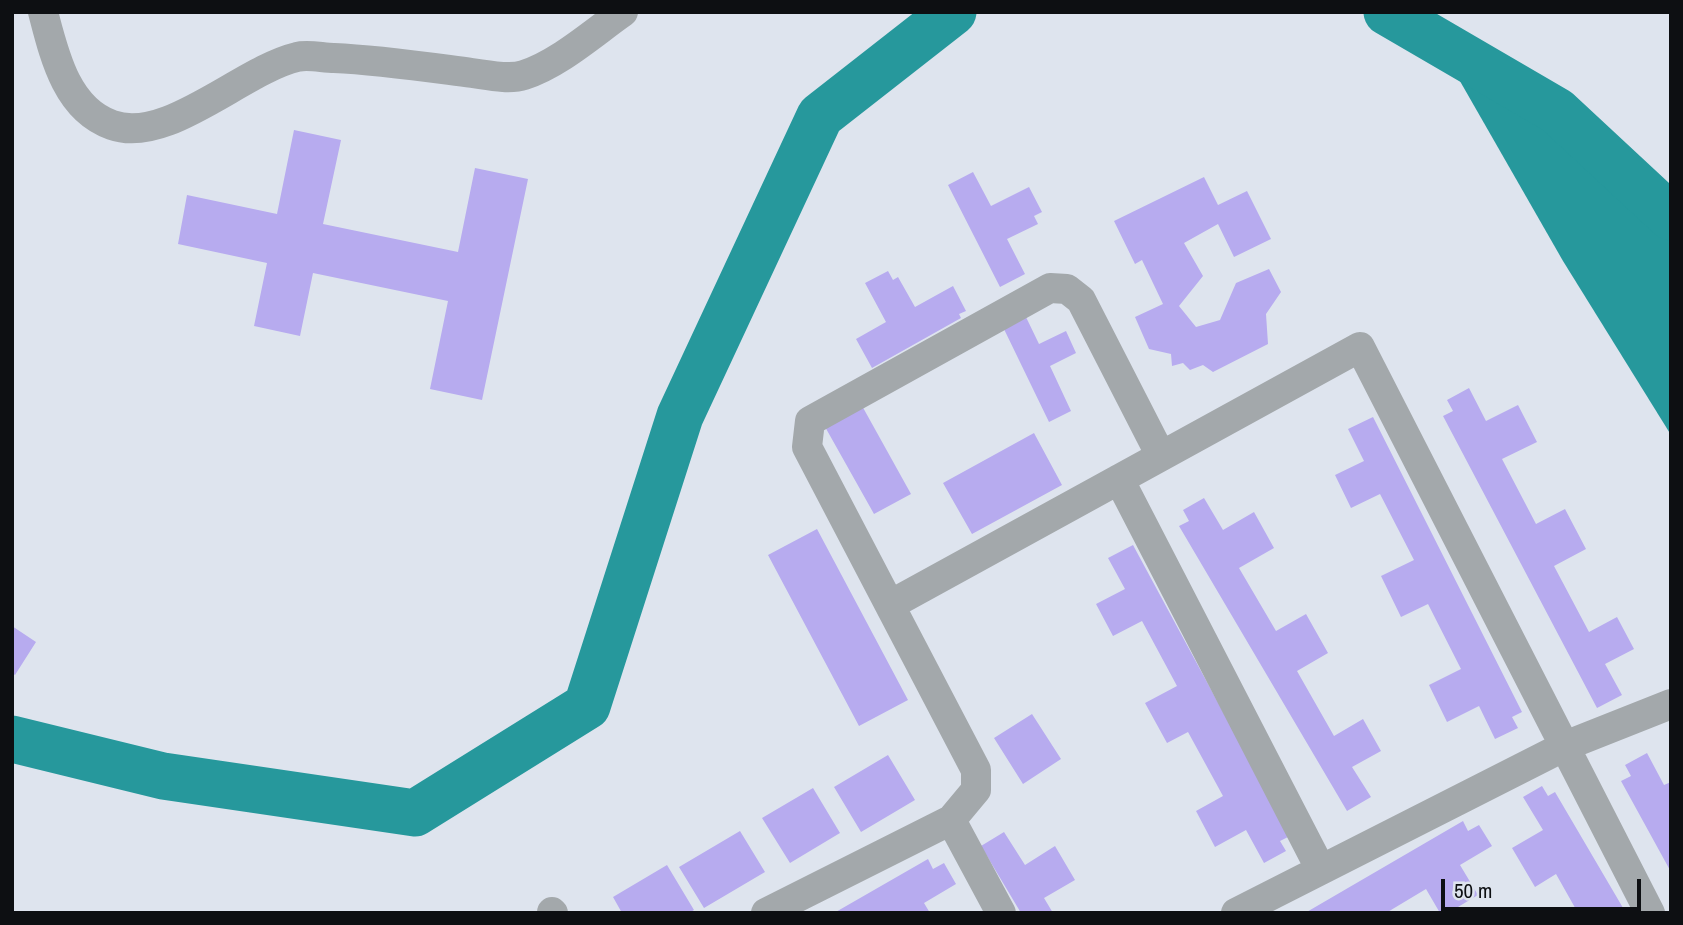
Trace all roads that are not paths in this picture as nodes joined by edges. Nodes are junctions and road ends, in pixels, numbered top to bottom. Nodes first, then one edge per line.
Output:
1 (43, 12) edge
2 (623, 12) edge
3 (1161, 456) junction
4 (1119, 479) junction
5 (890, 605) junction
6 (1671, 704) edge
7 (1565, 746) junction
8 (951, 820) junction
9 (1321, 870) junction
10 (766, 913) edge
11 (1001, 913) edge
12 (1236, 913) edge
13 (1650, 913) edge

1 - 2 street
3 - 4 street
3 - 5 street
3 - 7 street
4 - 5 street
4 - 9 street
5 - 8 street
6 - 7 street
7 - 9 street
7 - 13 street
8 - 10 street
8 - 11 street
9 - 12 street

